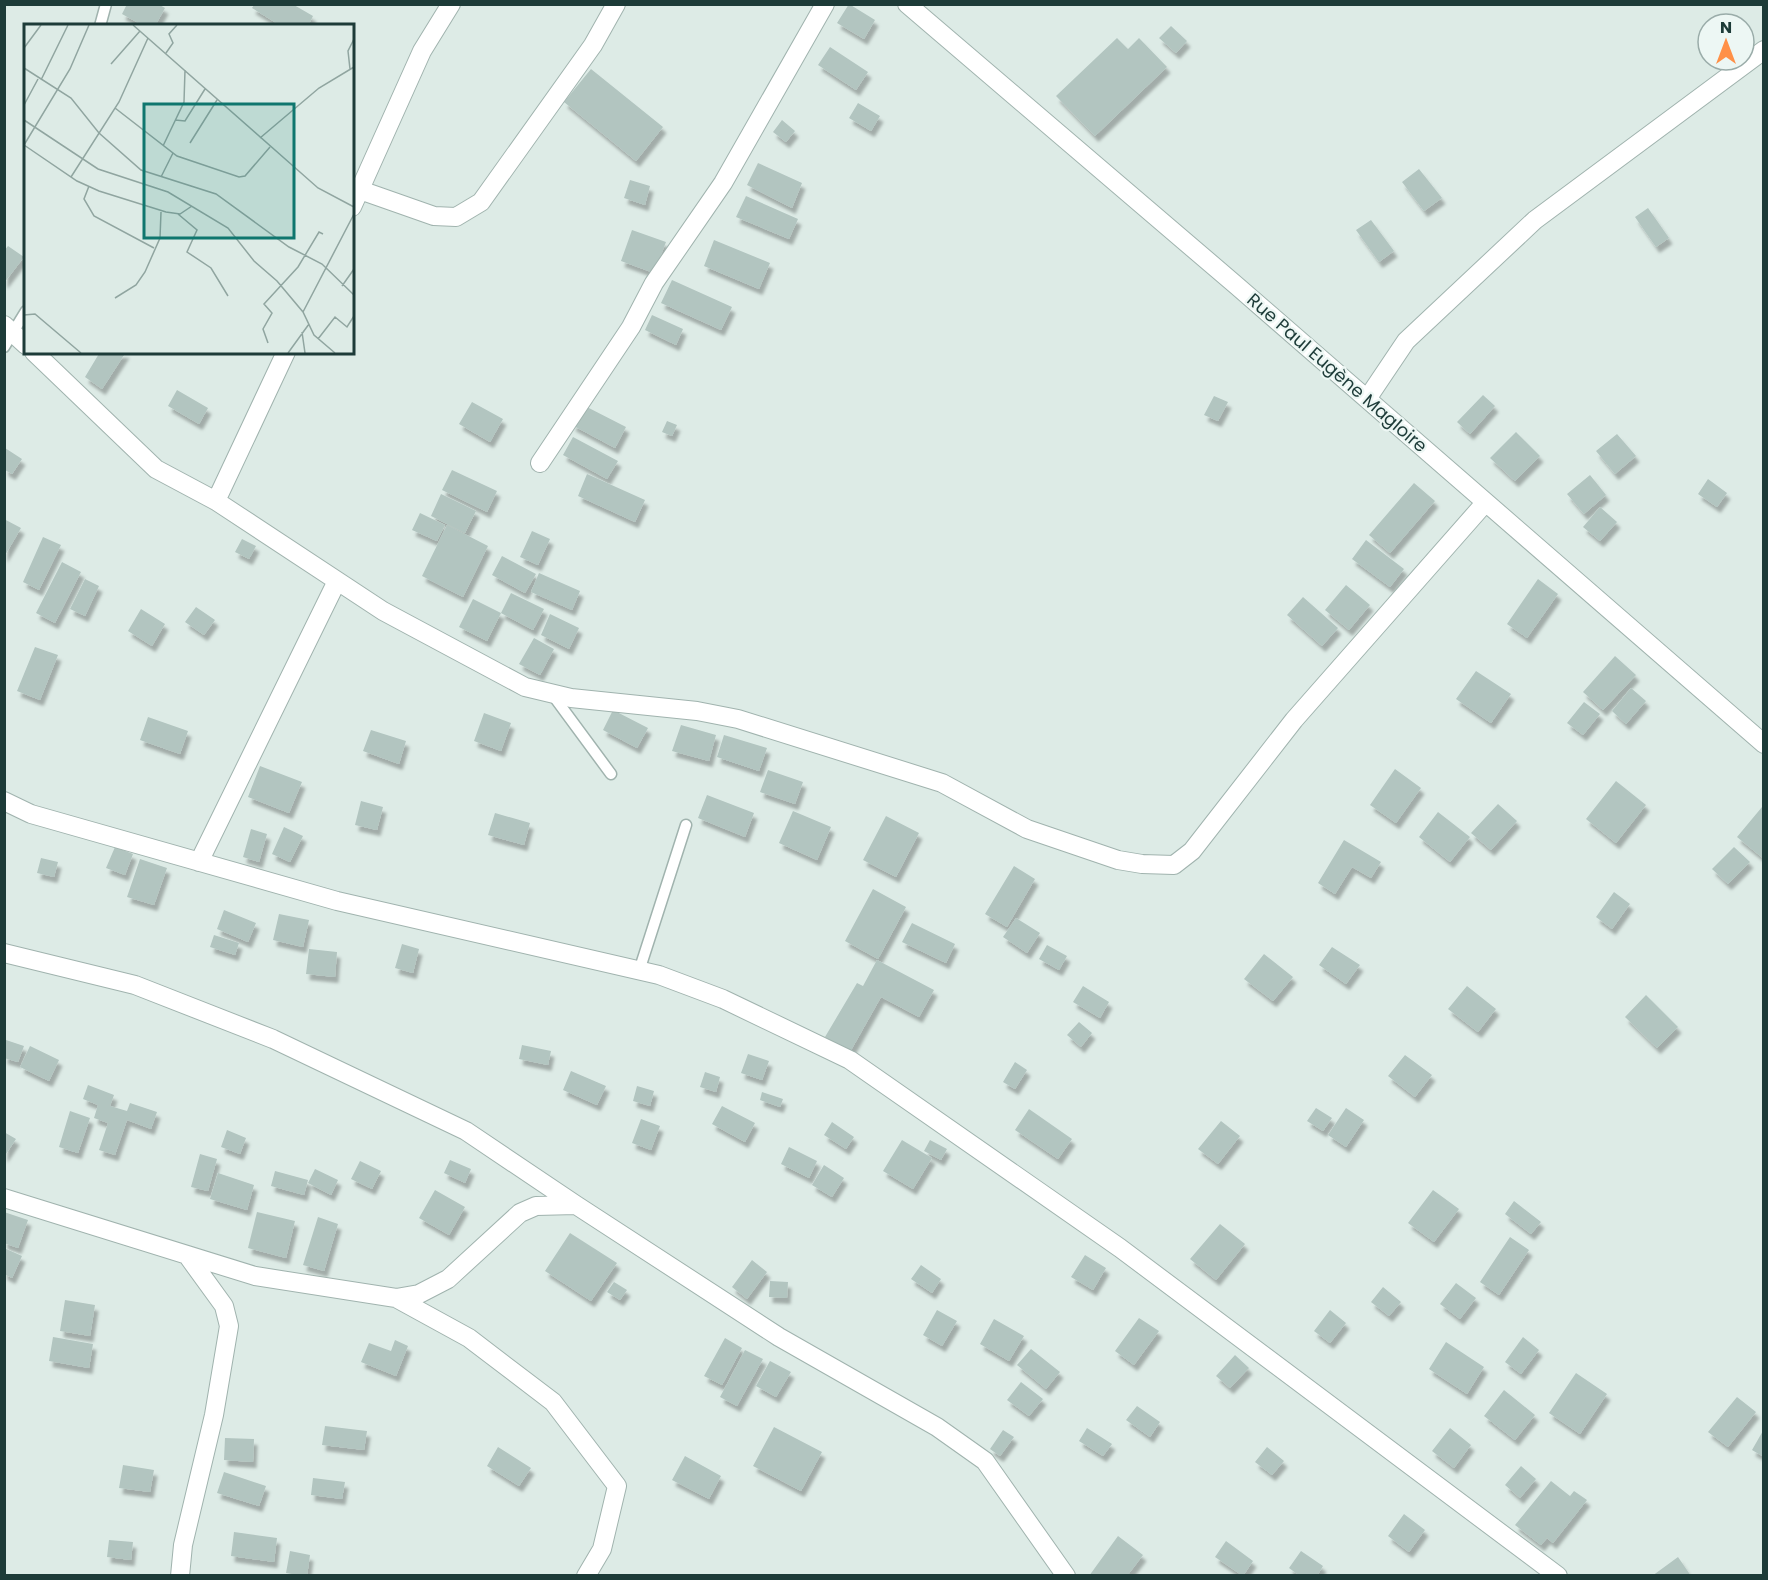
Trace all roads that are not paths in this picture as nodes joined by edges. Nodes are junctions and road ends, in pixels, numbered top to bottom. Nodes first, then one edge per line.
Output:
1 (106, 4) edge
2 (451, 4) edge
3 (616, 4) edge
4 (825, 4) edge
5 (907, 4) edge
6 (101, 24) edge
7 (1764, 50) edge
8 (361, 171) edge
9 (360, 190) junction
10 (354, 203) edge
11 (24, 315) edge
12 (12, 338) edge
13 (36, 354) edge
14 (285, 354) edge
15 (1367, 399) junction
16 (540, 463) dead end
17 (216, 501) junction
18 (1485, 502) junction
19 (337, 581) junction
20 (552, 694) junction
21 (1764, 744) edge
22 (611, 774) dead end
23 (4, 801) edge
24 (686, 825) dead end
25 (199, 862) junction
26 (4, 953) edge
27 (639, 971) junction
28 (4, 1198) edge
29 (576, 1206) junction
30 (187, 1255) junction
31 (396, 1298) junction
32 (180, 1575) edge
33 (586, 1575) edge
34 (1066, 1575) edge
35 (1558, 1575) edge

1 - 6 lane
2 - 8 street
3 - 9 street
4 - 16 street
5 - 15 street, Rue Paul Eugène Magloire
7 - 15 street
8 - 9 street
9 - 10 street
11 - 12 lane
13 - 17 street
14 - 17 street
15 - 18 street, Rue Paul Eugène Magloire
17 - 19 street
18 - 20 street
18 - 21 street, Rue Paul Eugène Magloire
19 - 20 street
19 - 25 street
20 - 22 lane
23 - 25 street
24 - 27 lane
25 - 27 street
26 - 29 street
27 - 35 street
28 - 30 street
29 - 31 street
29 - 34 street
30 - 31 street
30 - 32 street
31 - 33 street

